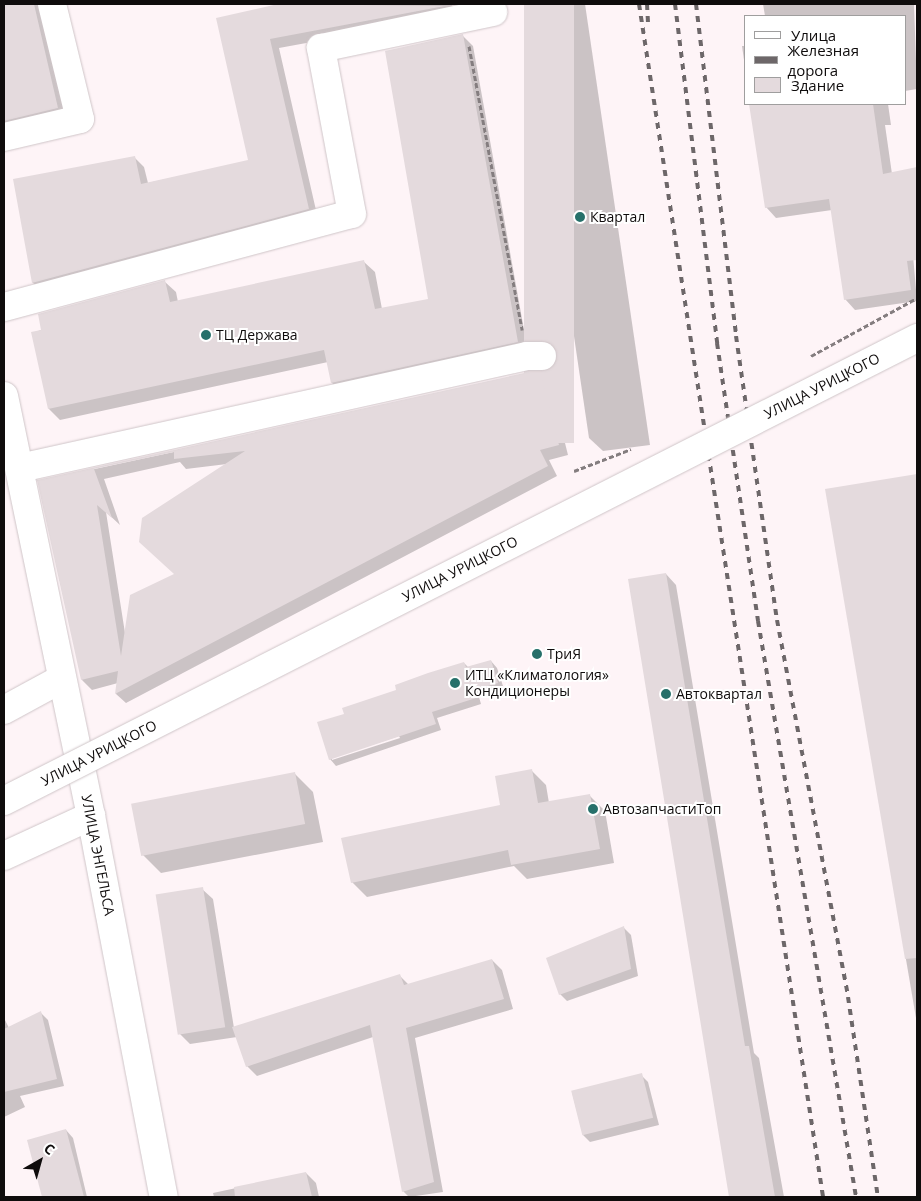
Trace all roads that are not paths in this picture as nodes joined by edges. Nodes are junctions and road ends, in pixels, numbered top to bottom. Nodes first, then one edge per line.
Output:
1 (52, 4) edge
2 (493, 12) dead end
3 (4, 136) edge
4 (4, 307) edge
5 (917, 338) edge
6 (535, 356) road end
7 (4, 400) edge
8 (20, 468) junction
9 (61, 679) junction
10 (4, 710) edge
11 (4, 801) edge
12 (91, 816) junction
13 (4, 856) edge
14 (164, 1197) edge

1 - 3 main road
2 - 4 main road
5 - 11 main road, УЛИЦА УРИЦКОГО, bridge
6 - 8 main road
7 - 8 main road, УЛИЦА ЭНГЕЛЬСА
8 - 9 main road, УЛИЦА ЭНГЕЛЬСА
9 - 10 main road
9 - 12 main road, УЛИЦА ЭНГЕЛЬСА
12 - 13 main road
12 - 14 main road, УЛИЦА ЭНГЕЛЬСА

